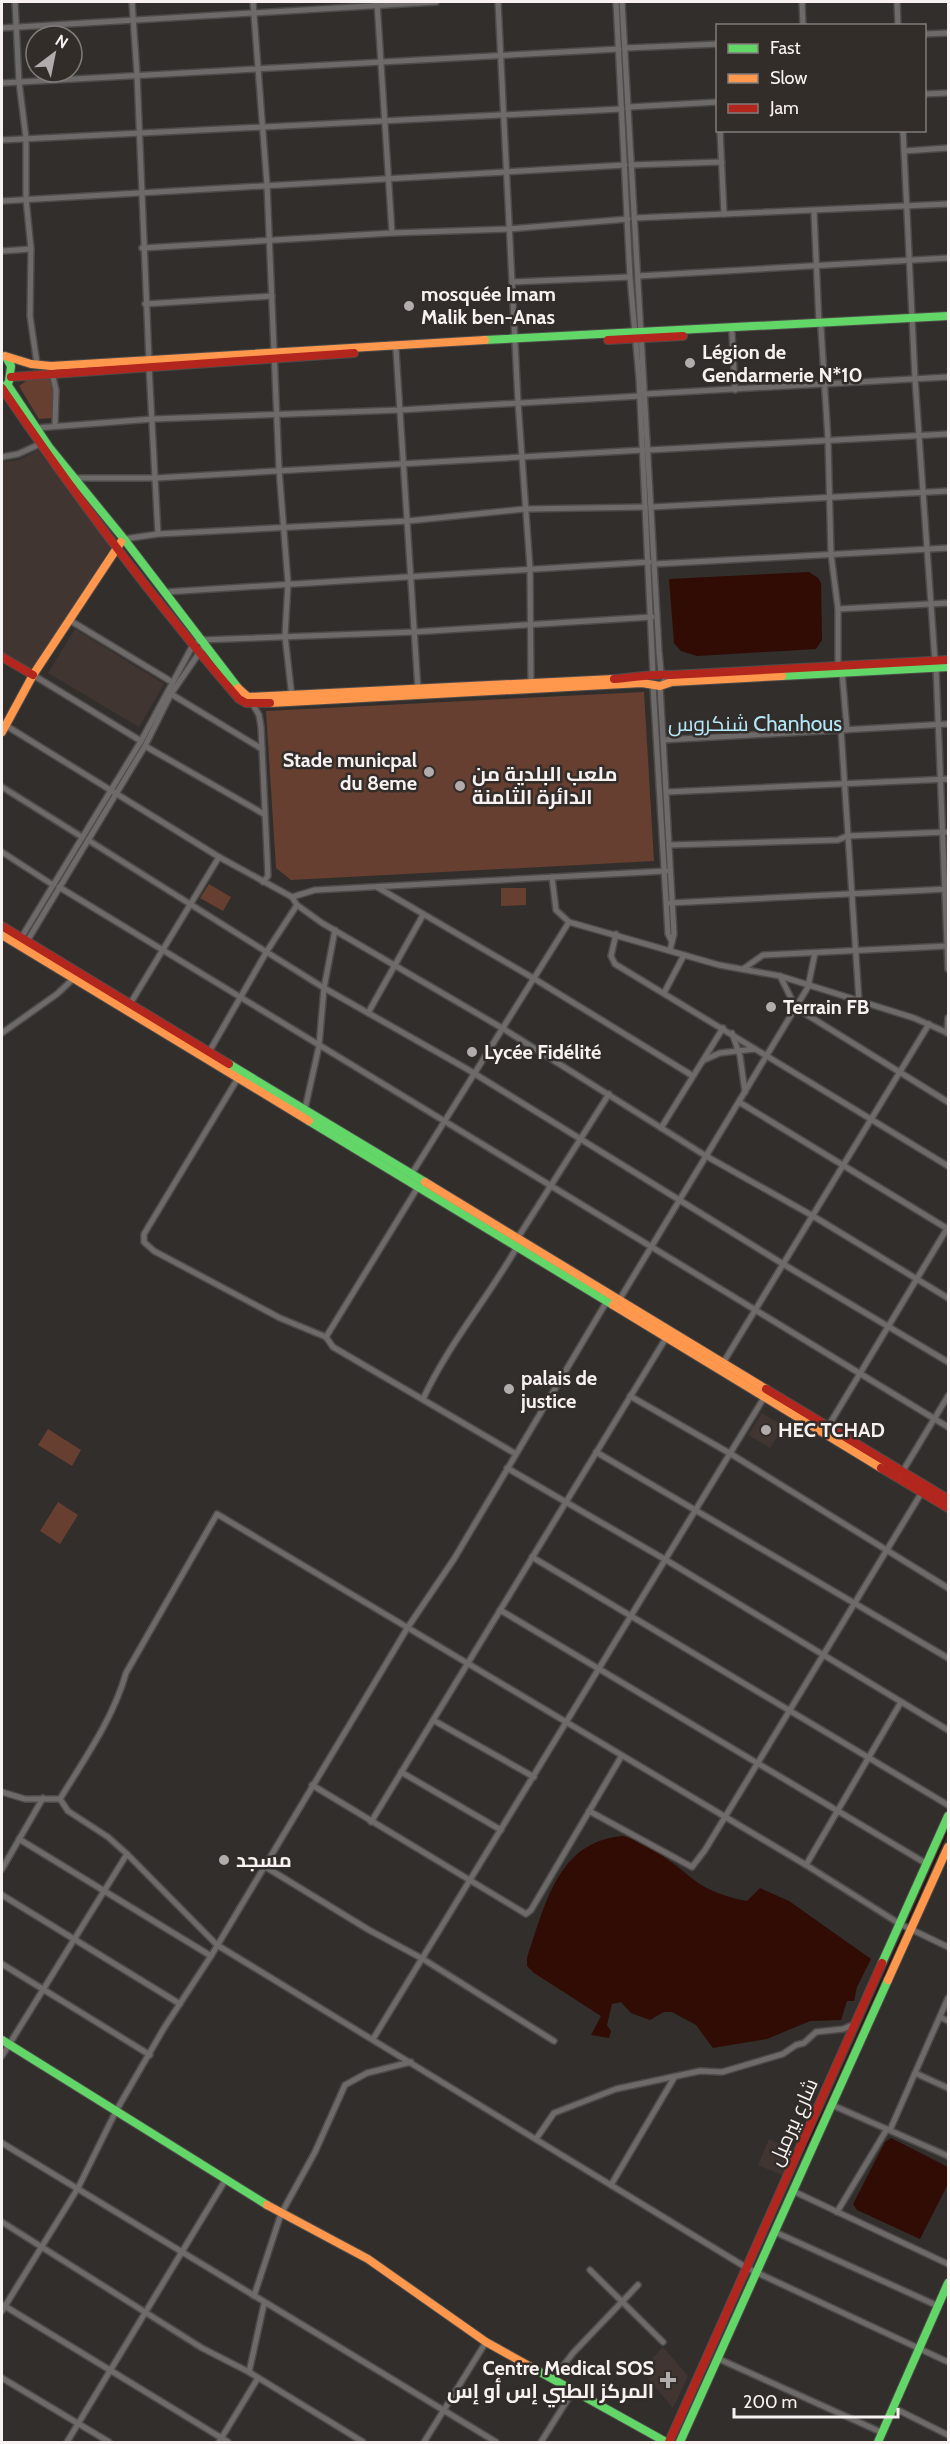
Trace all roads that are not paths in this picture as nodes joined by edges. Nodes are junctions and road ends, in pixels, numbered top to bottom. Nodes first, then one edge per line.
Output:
1 (15, 2) edge
2 (132, 2) edge
3 (253, 2) edge
4 (436, 2) edge
5 (498, 2) edge
6 (616, 2) edge
7 (622, 2) edge
8 (802, 2) edge
9 (897, 2) edge
10 (377, 4) edge
11 (254, 14) junction
12 (132, 18) junction
13 (803, 24) edge
14 (898, 24) edge
15 (17, 27) junction
16 (2, 28) edge
17 (948, 33) edge
18 (926, 34) edge
19 (716, 44) edge
20 (622, 49) junction
21 (501, 54) junction
22 (381, 61) junction
23 (258, 69) junction
24 (137, 74) junction
25 (20, 82) junction
26 (2, 83) edge
27 (948, 93) edge
28 (926, 94) edge
29 (716, 102) edge
30 (625, 108) junction
31 (502, 113) junction
32 (384, 121) junction
33 (262, 127) junction
34 (720, 132) edge
35 (903, 132) edge
36 (140, 135) junction
37 (26, 138) junction
38 (2, 140) edge
39 (948, 148) edge
40 (904, 151) junction
41 (722, 162) junction
42 (628, 165) junction
43 (508, 172) junction
44 (389, 180) junction
45 (267, 185) junction
46 (142, 192) junction
47 (26, 199) junction
48 (2, 201) edge
49 (948, 204) edge
50 (906, 207) junction
51 (814, 212) junction
52 (724, 214) junction
53 (631, 219) junction
54 (508, 229) junction
55 (392, 233) junction
56 (268, 240) junction
57 (142, 248) junction
58 (31, 249) junction
59 (2, 251) edge
60 (948, 258) edge
61 (909, 261) junction
62 (815, 267) junction
63 (630, 276) junction
64 (638, 276) junction
65 (512, 282) junction
66 (272, 296) junction
67 (145, 304) junction
68 (948, 318) edge
69 (912, 321) junction
70 (820, 326) junction
71 (732, 333) junction
72 (639, 336) junction
73 (514, 344) junction
74 (396, 350) junction
75 (3, 355) edge
76 (276, 355) junction
77 (37, 364) junction
78 (149, 364) junction
79 (52, 373) junction
80 (948, 377) edge
81 (915, 379) junction
82 (5, 384) edge
83 (823, 384) junction
84 (735, 390) junction
85 (643, 395) junction
86 (518, 402) junction
87 (400, 410) junction
88 (277, 415) junction
89 (153, 419) junction
90 (55, 426) junction
91 (36, 428) junction
92 (948, 434) edge
93 (921, 435) junction
94 (828, 440) junction
95 (40, 444) junction
96 (646, 450) junction
97 (521, 455) junction
98 (2, 457) edge
99 (403, 462) junction
100 (279, 470) junction
101 (73, 478) junction
102 (156, 478) junction
103 (948, 491) edge
104 (924, 492) junction
105 (829, 497) junction
106 (649, 507) junction
107 (524, 509) junction
108 (408, 520) junction
109 (284, 526) junction
110 (158, 534) junction
111 (121, 542) junction
112 (948, 548) edge
113 (927, 549) junction
114 (831, 554) junction
115 (652, 563) junction
116 (530, 568) junction
117 (412, 576) junction
118 (288, 583) junction
119 (165, 592) junction
120 (948, 603) edge
121 (930, 604) junction
122 (838, 609) junction
123 (652, 617) junction
124 (71, 621) junction
125 (531, 626) junction
126 (414, 632) junction
127 (285, 636) junction
128 (204, 642) junction
129 (195, 648) junction
130 (2, 657) edge
131 (948, 660) edge
132 (936, 664) junction
133 (948, 667) edge
134 (840, 670) junction
135 (658, 673) junction
136 (33, 675) junction
137 (171, 682) junction
138 (657, 686) junction
139 (532, 687) junction
140 (418, 692) junction
141 (171, 694) junction
142 (292, 700) junction
143 (252, 703) junction
144 (948, 724) edge
145 (936, 725) junction
146 (3, 729) edge
147 (844, 730) junction
148 (663, 740) junction
149 (143, 744) junction
150 (262, 749) junction
151 (948, 779) edge
152 (940, 780) junction
153 (844, 785) junction
154 (2, 787) edge
155 (111, 789) junction
156 (668, 792) junction
157 (116, 793) junction
158 (264, 814) junction
159 (941, 832) junction
160 (948, 832) edge
161 (847, 836) junction
162 (82, 837) junction
163 (88, 840) junction
164 (669, 845) junction
165 (2, 852) edge
166 (219, 857) junction
167 (667, 871) junction
168 (552, 877) junction
169 (263, 882) junction
170 (56, 886) junction
171 (376, 886) junction
172 (947, 889) edge
173 (852, 894) junction
174 (292, 897) junction
175 (190, 902) junction
176 (669, 904) junction
177 (297, 905) junction
178 (423, 915) junction
179 (569, 922) junction
180 (2, 926) edge
181 (335, 930) junction
182 (616, 934) junction
183 (2, 935) edge
184 (22, 943) junction
185 (948, 946) edge
186 (162, 949) junction
187 (670, 950) junction
188 (267, 951) junction
189 (856, 952) junction
190 (814, 953) junction
191 (684, 955) junction
192 (395, 964) junction
193 (743, 969) junction
194 (948, 969) edge
195 (780, 976) junction
196 (533, 978) junction
197 (73, 979) junction
198 (808, 987) junction
199 (324, 988) junction
200 (664, 993) junction
201 (241, 997) junction
202 (859, 1001) junction
203 (130, 1004) junction
204 (796, 1008) junction
205 (368, 1013) junction
206 (948, 1018) edge
207 (929, 1024) junction
208 (502, 1028) junction
209 (723, 1028) junction
210 (732, 1033) junction
211 (948, 1033) edge
212 (2, 1034) edge
213 (319, 1046) junction
214 (757, 1048) junction
215 (738, 1050) junction
216 (209, 1052) junction
217 (767, 1055) junction
218 (700, 1064) junction
219 (900, 1071) junction
220 (474, 1073) junction
221 (693, 1076) junction
222 (238, 1078) junction
223 (745, 1092) junction
224 (609, 1094) junction
225 (739, 1102) junction
226 (948, 1102) edge
227 (305, 1109) junction
228 (871, 1118) junction
229 (445, 1121) junction
230 (661, 1128) junction
231 (580, 1140) junction
232 (706, 1156) junction
233 (843, 1165) junction
234 (948, 1166) edge
235 (410, 1177) junction
236 (418, 1186) junction
237 (551, 1186) junction
238 (679, 1200) junction
239 (813, 1216) junction
240 (948, 1228) edge
241 (517, 1243) junction
242 (652, 1245) junction
243 (783, 1264) junction
244 (915, 1278) junction
245 (948, 1298) edge
246 (607, 1301) junction
247 (617, 1303) junction
248 (755, 1309) junction
249 (888, 1326) junction
250 (326, 1337) junction
251 (666, 1338) junction
252 (948, 1362) edge
253 (723, 1363) junction
254 (859, 1374) junction
255 (630, 1396) junction
256 (765, 1396) junction
257 (948, 1396) edge
258 (423, 1399) junction
259 (935, 1419) junction
260 (829, 1425) junction
261 (948, 1427) edge
262 (596, 1452) junction
263 (516, 1454) junction
264 (731, 1454) junction
265 (507, 1468) junction
266 (901, 1474) junction
267 (922, 1492) junction
268 (948, 1499) edge
269 (565, 1502) junction
270 (948, 1508) edge
271 (697, 1509) junction
272 (886, 1551) junction
273 (532, 1557) junction
274 (666, 1560) junction
275 (948, 1588) edge
276 (855, 1602) junction
277 (500, 1611) junction
278 (632, 1616) junction
279 (408, 1628) junction
280 (823, 1656) junction
281 (948, 1658) edge
282 (467, 1665) junction
283 (600, 1669) junction
284 (901, 1702) junction
285 (790, 1711) junction
286 (433, 1720) junction
287 (566, 1723) junction
288 (948, 1730) edge
289 (621, 1757) junction
290 (868, 1757) junction
291 (758, 1764) junction
292 (401, 1772) junction
293 (534, 1777) junction
294 (312, 1785) junction
295 (2, 1792) edge
296 (42, 1798) junction
297 (60, 1799) junction
298 (948, 1805) edge
299 (837, 1810) junction
300 (589, 1811) junction
301 (948, 1816) edge
302 (725, 1818) junction
303 (370, 1822) junction
304 (501, 1830) junction
305 (19, 1839) junction
306 (948, 1847) edge
307 (127, 1854) junction
308 (927, 1864) junction
309 (806, 1865) junction
310 (264, 1866) junction
311 (2, 1869) edge
312 (469, 1881) junction
313 (104, 1891) junction
314 (2, 1895) edge
315 (906, 1927) junction
316 (74, 1939) junction
317 (217, 1945) junction
318 (948, 1947) edge
319 (211, 1956) junction
320 (423, 1959) junction
321 (2, 1964) edge
322 (42, 1989) junction
323 (948, 1998) edge
324 (180, 2004) junction
325 (940, 2017) junction
326 (948, 2021) edge
327 (856, 2024) junction
328 (373, 2038) junction
329 (554, 2041) dead end
330 (5, 2042) edge
331 (150, 2055) junction
332 (2, 2056) edge
333 (411, 2062) junction
334 (915, 2073) junction
335 (674, 2078) junction
336 (948, 2088) edge
337 (832, 2105) junction
338 (116, 2111) junction
339 (889, 2129) junction
340 (536, 2139) junction
341 (2, 2143) edge
342 (948, 2156) edge
343 (226, 2180) junction
344 (611, 2185) junction
345 (78, 2188) junction
346 (793, 2191) junction
347 (837, 2212) junction
348 (281, 2214) junction
349 (2, 2222) edge
350 (775, 2232) junction
351 (41, 2246) junction
352 (182, 2254) junction
353 (948, 2264) edge
354 (590, 2270) dead end
355 (752, 2270) junction
356 (638, 2285) dead end
357 (947, 2288) edge
358 (254, 2296) junction
359 (623, 2302) junction
360 (264, 2304) junction
361 (938, 2306) junction
362 (2, 2307) edge
363 (145, 2313) junction
364 (486, 2342) junction
365 (663, 2342) dead end
366 (920, 2348) junction
367 (719, 2359) junction
368 (948, 2362) edge
369 (111, 2370) junction
370 (249, 2372) junction
371 (2, 2378) edge
372 (258, 2378) junction
373 (553, 2379) junction
374 (573, 2391) junction
375 (894, 2408) junction
376 (443, 2411) junction
377 (78, 2424) junction
378 (883, 2433) junction
379 (948, 2434) edge
380 (220, 2440) edge
381 (67, 2442) edge
382 (109, 2442) edge
383 (228, 2442) edge
384 (363, 2442) edge
385 (424, 2442) edge
386 (496, 2442) edge
387 (541, 2442) edge
388 (667, 2442) edge
389 (680, 2442) edge
390 (878, 2442) edge

1 - 15 street
2 - 12 street
3 - 11 street
4 - 10 street
5 - 21 street
6 - 20 street
7 - 20 street
8 - 13 street
9 - 14 street
10 - 11 street
10 - 22 street
11 - 12 street
11 - 23 street
12 - 15 street
12 - 24 street
15 - 16 street
15 - 25 street
17 - 18 street
19 - 20 street
20 - 21 street
20 - 30 street
21 - 22 street
21 - 31 street
22 - 23 street
22 - 32 street
23 - 24 street
23 - 33 street
24 - 25 street
24 - 36 street
25 - 26 street
25 - 37 street
27 - 28 street
29 - 30 street
30 - 31 street
30 - 42 street
31 - 32 street
31 - 43 street
32 - 33 street
32 - 44 street
33 - 36 street
33 - 45 street
34 - 41 street
35 - 40 street
36 - 37 street
36 - 46 street
37 - 38 street
37 - 47 street
39 - 40 street
40 - 50 street
41 - 42 street
41 - 52 street
42 - 43 street
42 - 53 street
43 - 44 street
43 - 54 street
44 - 45 street
44 - 55 street
45 - 46 street
45 - 56 street
46 - 47 street
46 - 57 street
47 - 48 street
47 - 58 street
49 - 50 street
50 - 51 street
50 - 61 street
51 - 52 street
51 - 62 street
52 - 53 street
53 - 54 street
53 - 63 street
53 - 64 street
54 - 55 street
54 - 65 street
55 - 56 street
56 - 57 street
56 - 66 street
57 - 67 street
58 - 59 street
58 - 77 street
60 - 61 street
61 - 62 street
61 - 69 street
62 - 64 street
62 - 70 street
63 - 65 street
63 - 72 street
64 - 72 street
65 - 73 street
66 - 67 street
66 - 76 street
67 - 78 street
68 - 69 street
69 - 70 street
69 - 81 street
70 - 71 street
70 - 72 street
70 - 83 street
71 - 72 street
71 - 84 street
72 - 73 street
72 - 85 street
73 - 74 street
73 - 76 street
73 - 86 street
74 - 76 street
74 - 87 street
75 - 77 street
75 - 82 street
76 - 78 street
76 - 88 street
77 - 78 street
78 - 79 street
78 - 89 street
79 - 82 street
79 - 90 street
80 - 81 street
81 - 83 street
81 - 93 street
82 - 91 street
82 - 95 street
83 - 84 street
83 - 94 street
84 - 85 street
85 - 86 street
85 - 96 street
86 - 87 street
86 - 97 street
87 - 88 street
87 - 99 street
88 - 89 street
88 - 100 street
89 - 90 street
89 - 102 street
90 - 91 street
91 - 101 street
92 - 93 street
93 - 94 street
93 - 104 street
94 - 96 street
94 - 105 street
95 - 98 street
95 - 111 street
96 - 97 street
96 - 106 street
97 - 99 street
97 - 107 street
99 - 100 street
99 - 108 street
100 - 102 street
100 - 109 street
101 - 102 street
101 - 111 street
102 - 110 street
103 - 104 street
104 - 105 street
104 - 113 street
105 - 106 street
105 - 114 street
106 - 107 street
106 - 115 street
107 - 108 street
107 - 116 street
108 - 109 street
108 - 117 street
109 - 110 street
109 - 118 street
110 - 111 street
111 - 119 street
111 - 124 street
111 - 129 street
112 - 113 street
113 - 114 street
113 - 121 street
114 - 115 street
114 - 122 street
115 - 116 street
115 - 123 street
115 - 135 street
116 - 117 street
116 - 125 street
117 - 118 street
117 - 126 street
118 - 119 street
118 - 127 street
119 - 128 street
120 - 121 street
121 - 122 street
121 - 132 street
122 - 134 street
123 - 125 street
123 - 135 street
124 - 136 street
124 - 137 street
125 - 126 street
125 - 139 street
126 - 127 street
126 - 140 street
127 - 128 street
127 - 142 street
128 - 129 street
128 - 142 street
129 - 137 street
129 - 141 street
129 - 143 street
130 - 136 street
131 - 132 street
132 - 133 street
132 - 134 street
132 - 145 street
134 - 135 street
134 - 138 street
134 - 147 street
135 - 138 street
135 - 138 street
135 - 139 street
136 - 146 street
136 - 149 street
137 - 149 street
138 - 139 street
138 - 148 street
138 - 167 street
139 - 140 street
140 - 142 street
141 - 149 street
141 - 150 street
142 - 143 street
143 - 150 street
144 - 145 street
145 - 147 street
145 - 152 street
146 - 155 street
147 - 148 street
147 - 153 street
148 - 156 street
149 - 155 street
149 - 157 street
149 - 158 street
150 - 158 street
151 - 152 street
152 - 153 street
152 - 159 street
153 - 156 street
153 - 161 street
154 - 162 street
155 - 157 street
155 - 162 street
156 - 164 street
157 - 163 street
157 - 166 street
158 - 169 street
159 - 160 street
159 - 161 street
159 - 172 street
161 - 164 street
161 - 173 street
162 - 170 street
163 - 170 street
163 - 175 street
164 - 167 street
165 - 170 street
166 - 169 street
166 - 175 street
167 - 168 street
167 - 176 street
168 - 171 street
168 - 179 street
169 - 174 street
170 - 184 street
170 - 186 street
171 - 174 street
171 - 178 street
172 - 173 street
172 - 185 street
173 - 176 street
173 - 189 street
174 - 177 street
175 - 186 street
175 - 188 street
176 - 187 street
177 - 181 street
177 - 188 street
178 - 192 street
178 - 196 street
179 - 182 street
179 - 196 street
180 - 184 street
181 - 192 street
181 - 199 street
182 - 187 street
182 - 200 street
183 - 184 street
184 - 197 street
184 - 203 street
185 - 189 street
185 - 194 street
186 - 201 street
186 - 203 street
187 - 191 street
188 - 199 street
188 - 201 street
189 - 190 street
189 - 202 street
190 - 193 street
190 - 198 street
191 - 193 street
191 - 200 street
192 - 205 street
192 - 208 street
193 - 195 street
195 - 198 street
195 - 204 street
196 - 208 street
196 - 221 street
197 - 212 street
197 - 222 street
198 - 202 street
198 - 204 street
199 - 205 street
199 - 213 street
200 - 209 street
201 - 213 street
201 - 216 street
202 - 207 street
203 - 216 street
204 - 217 street
204 - 219 street
205 - 220 street
206 - 211 street
207 - 211 street
207 - 219 street
208 - 220 street
208 - 224 street
209 - 210 street
209 - 218 street
210 - 214 street
210 - 215 street
213 - 227 street
213 - 229 street
214 - 215 street
214 - 217 street
215 - 218 street
215 - 223 street
216 - 227 street
217 - 223 street
217 - 228 street
218 - 221 street
219 - 226 street
219 - 228 street
220 - 229 street
220 - 231 street
221 - 230 street
222 - 235 street
222 - 250 street
223 - 225 street
224 - 230 street
224 - 231 street
225 - 232 street
225 - 233 street
227 - 235 street
228 - 233 street
228 - 234 street
229 - 235 street
229 - 237 street
230 - 232 street
231 - 237 street
231 - 238 street
232 - 238 street
232 - 239 street
233 - 239 street
233 - 240 street
235 - 236 street
235 - 241 street
236 - 241 street
236 - 250 street
237 - 241 street
237 - 242 street
238 - 242 street
238 - 243 street
239 - 243 street
239 - 244 street
240 - 244 street
241 - 246 street
241 - 247 street
241 - 258 street
242 - 247 street
242 - 248 street
243 - 248 street
243 - 249 street
244 - 245 street
244 - 249 street
246 - 247 street
246 - 263 street
247 - 251 street
247 - 253 street
248 - 253 street
248 - 254 street
249 - 252 street
249 - 254 street
250 - 258 street
251 - 255 street
251 - 256 street
253 - 260 street
254 - 259 street
254 - 260 street
255 - 262 street
255 - 264 street
256 - 264 street
256 - 266 street
257 - 259 street
258 - 263 street
259 - 261 street
259 - 266 street
260 - 266 street
262 - 269 street
262 - 271 street
263 - 265 street
264 - 271 street
264 - 272 street
265 - 269 street
265 - 279 street
266 - 267 street
266 - 268 street
267 - 270 street
267 - 272 street
269 - 273 street
269 - 274 street
271 - 274 street
271 - 276 street
272 - 275 street
272 - 276 street
273 - 277 street
273 - 278 street
274 - 278 street
274 - 280 street
276 - 280 street
276 - 281 street
277 - 282 street
277 - 283 street
278 - 283 street
278 - 285 street
279 - 282 street
279 - 294 street
279 - 297 street
280 - 284 street
280 - 285 street
282 - 286 street
282 - 287 street
283 - 287 street
283 - 291 street
284 - 288 street
284 - 290 street
285 - 290 street
285 - 291 street
286 - 292 street
286 - 293 street
287 - 289 street
287 - 293 street
289 - 300 street
289 - 302 street
290 - 298 street
290 - 299 street
291 - 299 street
291 - 302 street
292 - 303 street
292 - 304 street
293 - 304 street
294 - 303 street
294 - 310 street
295 - 296 street
296 - 297 street
296 - 305 street
297 - 307 street
299 - 308 street
299 - 309 street
300 - 302 street
300 - 312 street
301 - 308 street, شارع بيرميل
302 - 309 street
303 - 312 street
304 - 312 street
305 - 311 street
305 - 313 street
306 - 315 street, شارع بيرميل
307 - 313 street
307 - 317 street
308 - 315 street, شارع بيرميل
309 - 315 street
310 - 317 street
310 - 320 street
312 - 320 street
313 - 316 street
313 - 319 street
314 - 316 street
315 - 318 street
315 - 327 street, شارع بيرميل
315 - 337 street, شارع بيرميل
316 - 322 street
316 - 324 street
317 - 319 street
317 - 328 street
319 - 324 street
320 - 328 street
320 - 329 street
321 - 322 street
322 - 330 street
322 - 331 street
323 - 325 street
324 - 331 street
325 - 326 street
325 - 334 street
327 - 335 street
327 - 355 street, شارع بيرميل
328 - 333 street
330 - 332 street
330 - 338 street
331 - 338 street
333 - 340 street
333 - 348 street
334 - 336 street
334 - 339 street
335 - 340 street
335 - 344 street
337 - 339 street
337 - 346 street, شارع بيرميل
338 - 343 street
338 - 345 street
339 - 342 street
339 - 347 street
340 - 344 street
341 - 345 street
343 - 348 street
343 - 352 street
344 - 355 street
345 - 351 street
345 - 352 street
346 - 347 street
346 - 350 street, شارع بيرميل
347 - 353 street
348 - 358 street
348 - 364 street
349 - 351 street
350 - 355 street, شارع بيرميل
350 - 361 street
351 - 362 street
351 - 363 street
352 - 358 street
352 - 363 street
354 - 359 street
355 - 366 street
355 - 367 street, شارع بيرميل
355 - 388 street, شارع بيرميل
356 - 359 street
357 - 361 street
358 - 360 street
359 - 365 street
359 - 373 street
360 - 370 street
360 - 376 street
361 - 366 street
362 - 369 street
363 - 369 street
363 - 370 street
364 - 373 street
364 - 376 street
366 - 368 street
366 - 375 street
367 - 378 street
367 - 389 street, شارع بيرميل
369 - 377 street
369 - 380 street
370 - 372 street
371 - 377 street
372 - 380 street
372 - 384 street
373 - 374 street
374 - 387 street
374 - 388 street
375 - 378 street
375 - 379 street
376 - 385 street
376 - 386 street
377 - 381 street
377 - 382 street
378 - 390 street
380 - 383 street

